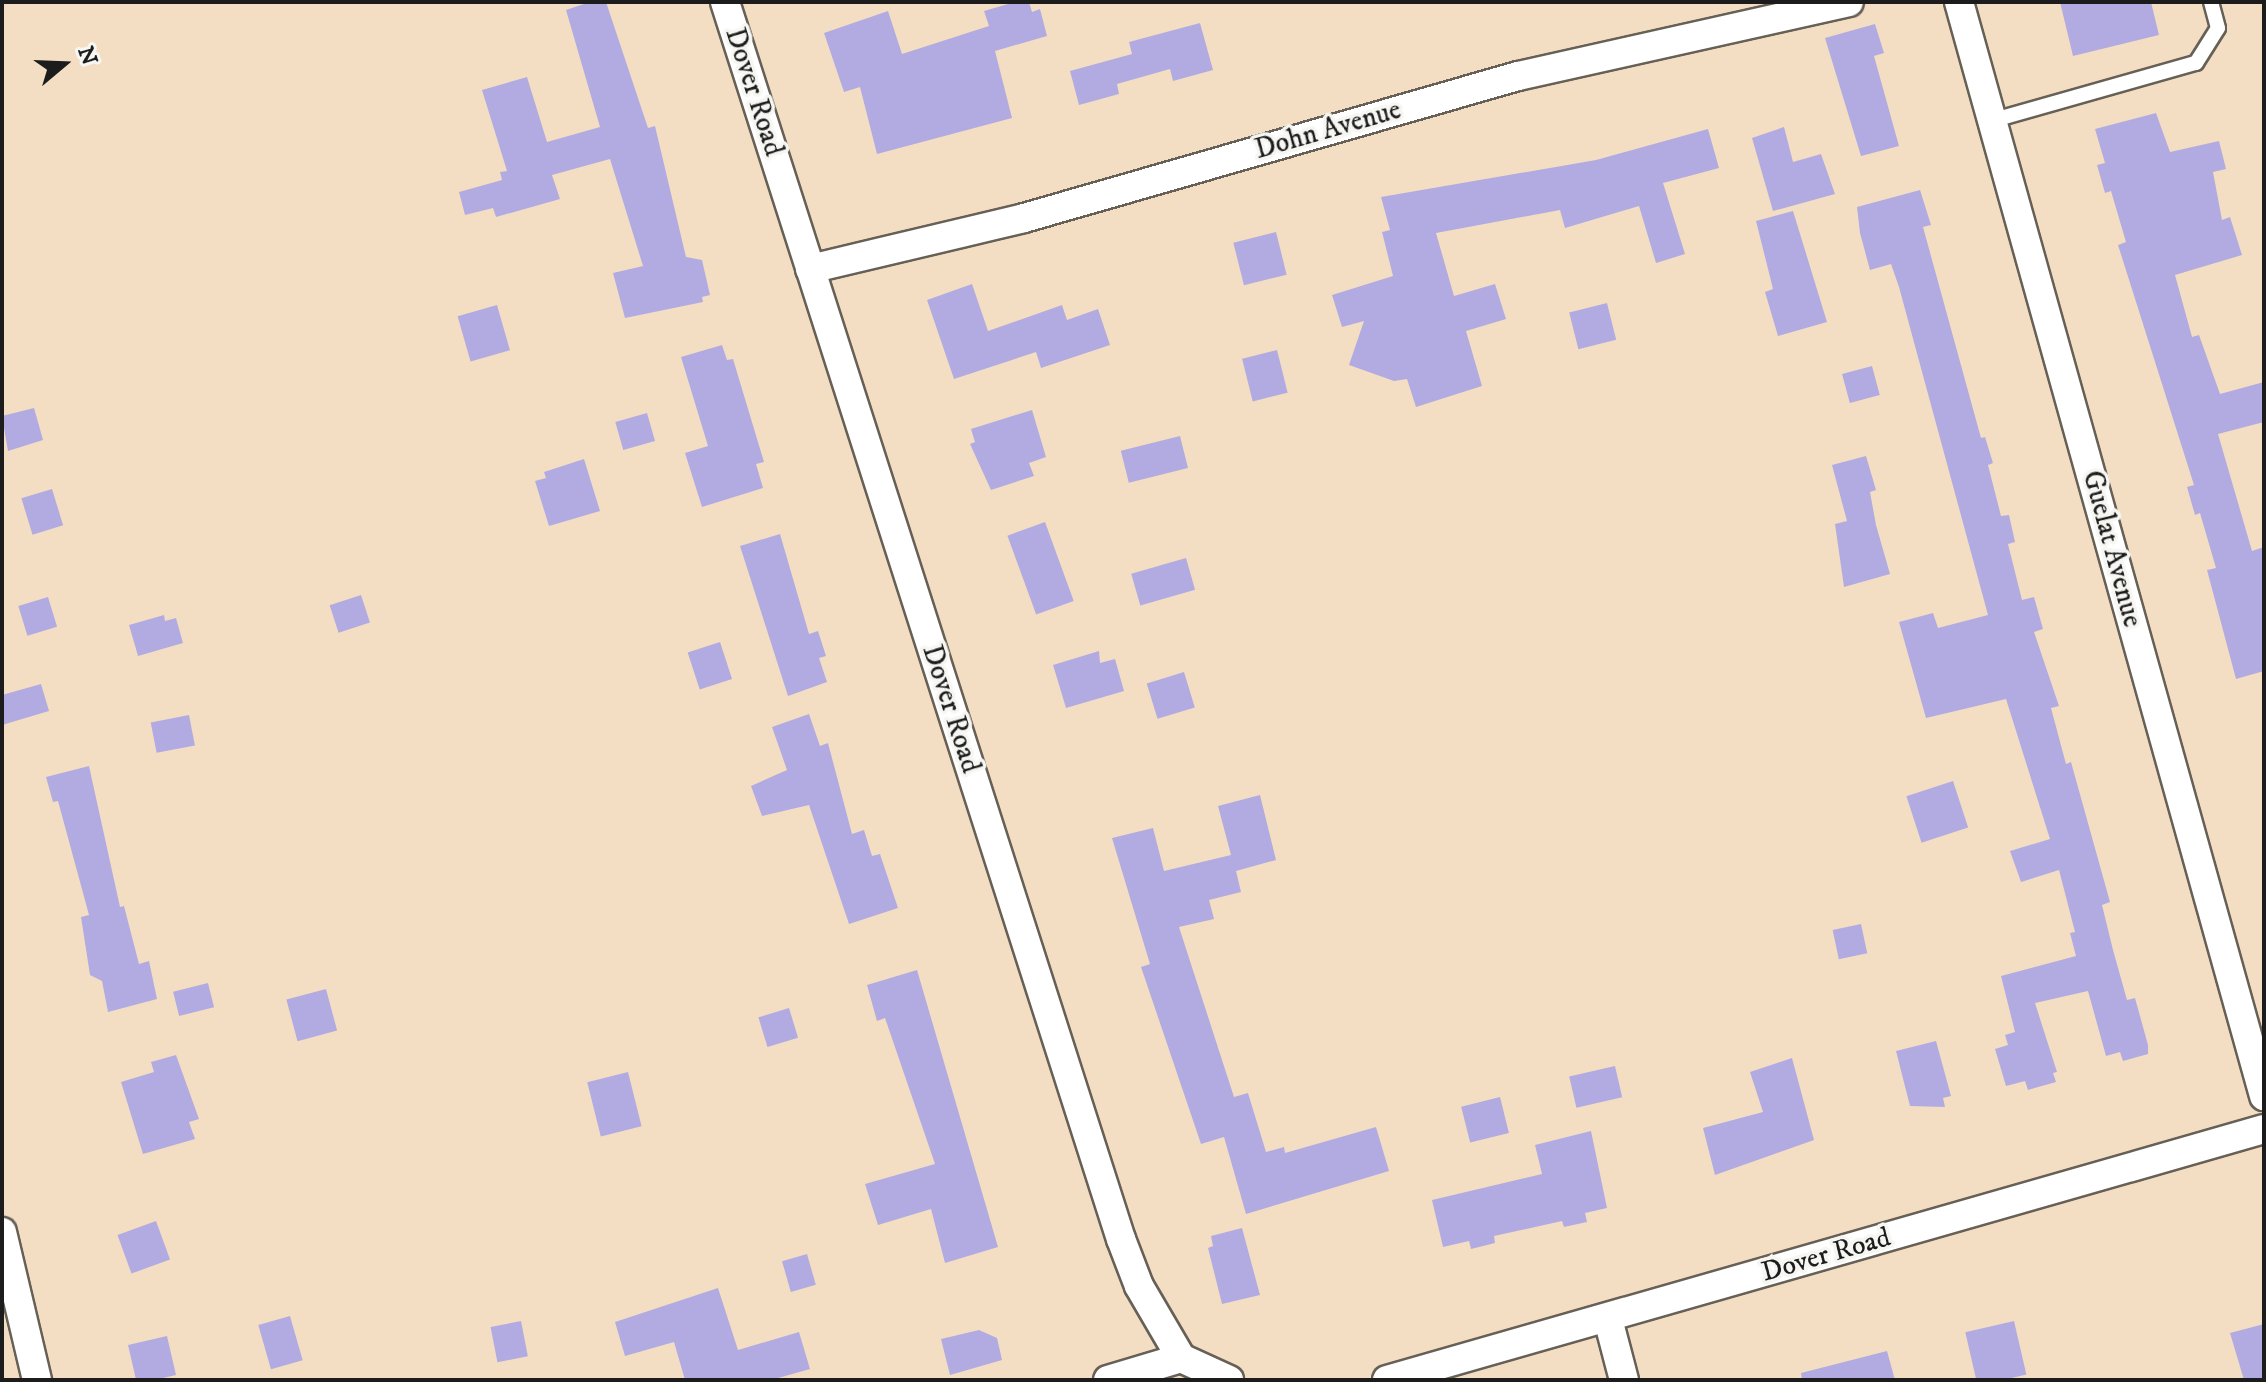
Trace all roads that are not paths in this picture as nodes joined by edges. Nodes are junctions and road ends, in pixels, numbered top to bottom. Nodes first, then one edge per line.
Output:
1 (725, 2) edge
2 (1849, 2) edge
3 (2211, 2) edge
4 (1962, 4) edge
5 (1994, 120) junction
6 (810, 269) junction
7 (2264, 1096) edge
8 (2264, 1129) edge
9 (2, 1232) edge
10 (1608, 1319) junction
11 (1188, 1368) edge
12 (37, 1380) edge
13 (1108, 1380) edge
14 (1229, 1380) edge
15 (1387, 1380) edge
16 (1624, 1380) edge

1 - 6 street, Dover Road
2 - 6 street, Dohn Avenue
3 - 5 lane
4 - 5 street, Guelat Avenue
5 - 7 street, Guelat Avenue
6 - 11 street, Dover Road
8 - 10 street, Dover Road
9 - 12 street
10 - 15 street, Dover Road
10 - 16 street
11 - 13 street
11 - 14 street

